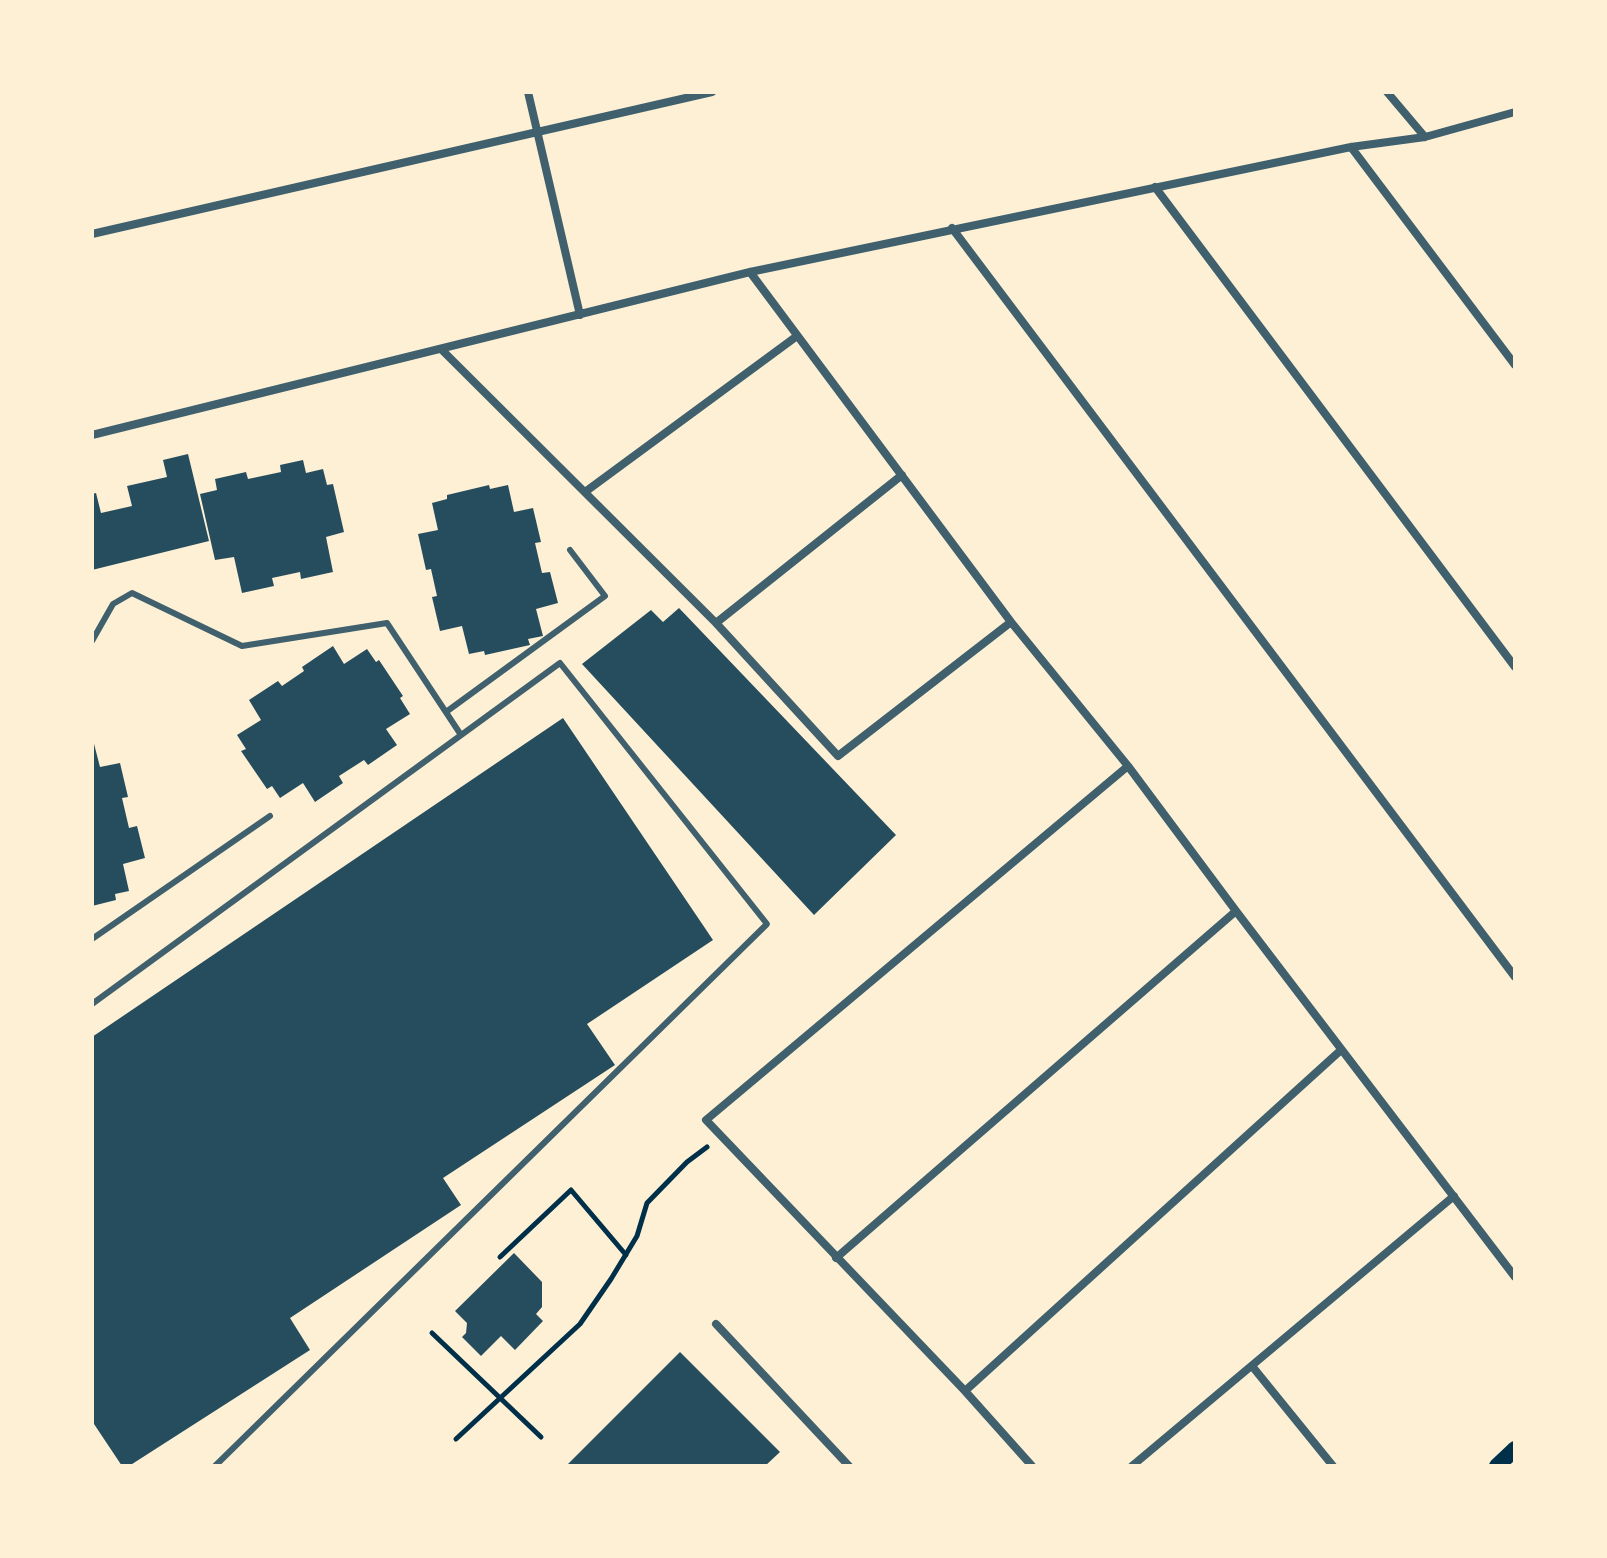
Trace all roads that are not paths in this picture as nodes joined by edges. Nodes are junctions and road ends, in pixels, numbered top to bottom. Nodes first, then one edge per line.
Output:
1 (528, 92) edge
2 (712, 92) edge
3 (1387, 92) edge
4 (1515, 112) edge
5 (537, 132) junction
6 (1425, 137) junction
7 (1351, 147) junction
8 (1155, 187) junction
9 (952, 228) junction
10 (92, 234) edge
11 (750, 272) junction
12 (580, 315) junction
13 (797, 336) junction
14 (442, 350) junction
15 (1515, 365) edge
16 (92, 435) edge
17 (902, 475) junction
18 (585, 492) junction
19 (570, 550) dead end
20 (1011, 622) junction
21 (716, 623) junction
22 (92, 641) edge
23 (1515, 667) edge
24 (446, 712) junction
25 (461, 735) junction
26 (1128, 766) junction
27 (270, 816) dead end
28 (1236, 911) junction
29 (92, 939) edge
30 (1515, 977) edge
31 (92, 1004) edge
32 (1341, 1050) junction
33 (1454, 1196) junction
34 (836, 1258) junction
35 (1515, 1277) edge
36 (716, 1324) dead end
37 (1252, 1366) junction
38 (965, 1391) junction
39 (1515, 1449) edge
40 (215, 1466) edge
41 (849, 1466) edge
42 (1032, 1466) edge
43 (1132, 1466) edge
44 (1333, 1466) edge
45 (1497, 1466) edge

1 - 5 street
2 - 5 street
3 - 6 street
4 - 6 street
5 - 10 street
5 - 12 street
6 - 7 street
7 - 8 street
7 - 15 street
8 - 9 street
8 - 23 street
9 - 11 street
9 - 30 street
11 - 12 street
11 - 13 street
12 - 14 street
13 - 17 street
13 - 18 street
14 - 16 street
14 - 18 street
17 - 20 street
17 - 21 street
18 - 21 street
19 - 24 lane
20 - 21 street
20 - 26 street
22 - 24 lane
24 - 25 lane
25 - 31 lane
25 - 40 lane
26 - 28 street
26 - 34 street
27 - 29 lane
28 - 32 street
28 - 34 street
32 - 33 street
32 - 38 street
33 - 35 street
33 - 37 street
34 - 38 street
36 - 41 street
37 - 43 street
37 - 44 street
38 - 42 street
39 - 45 main road

